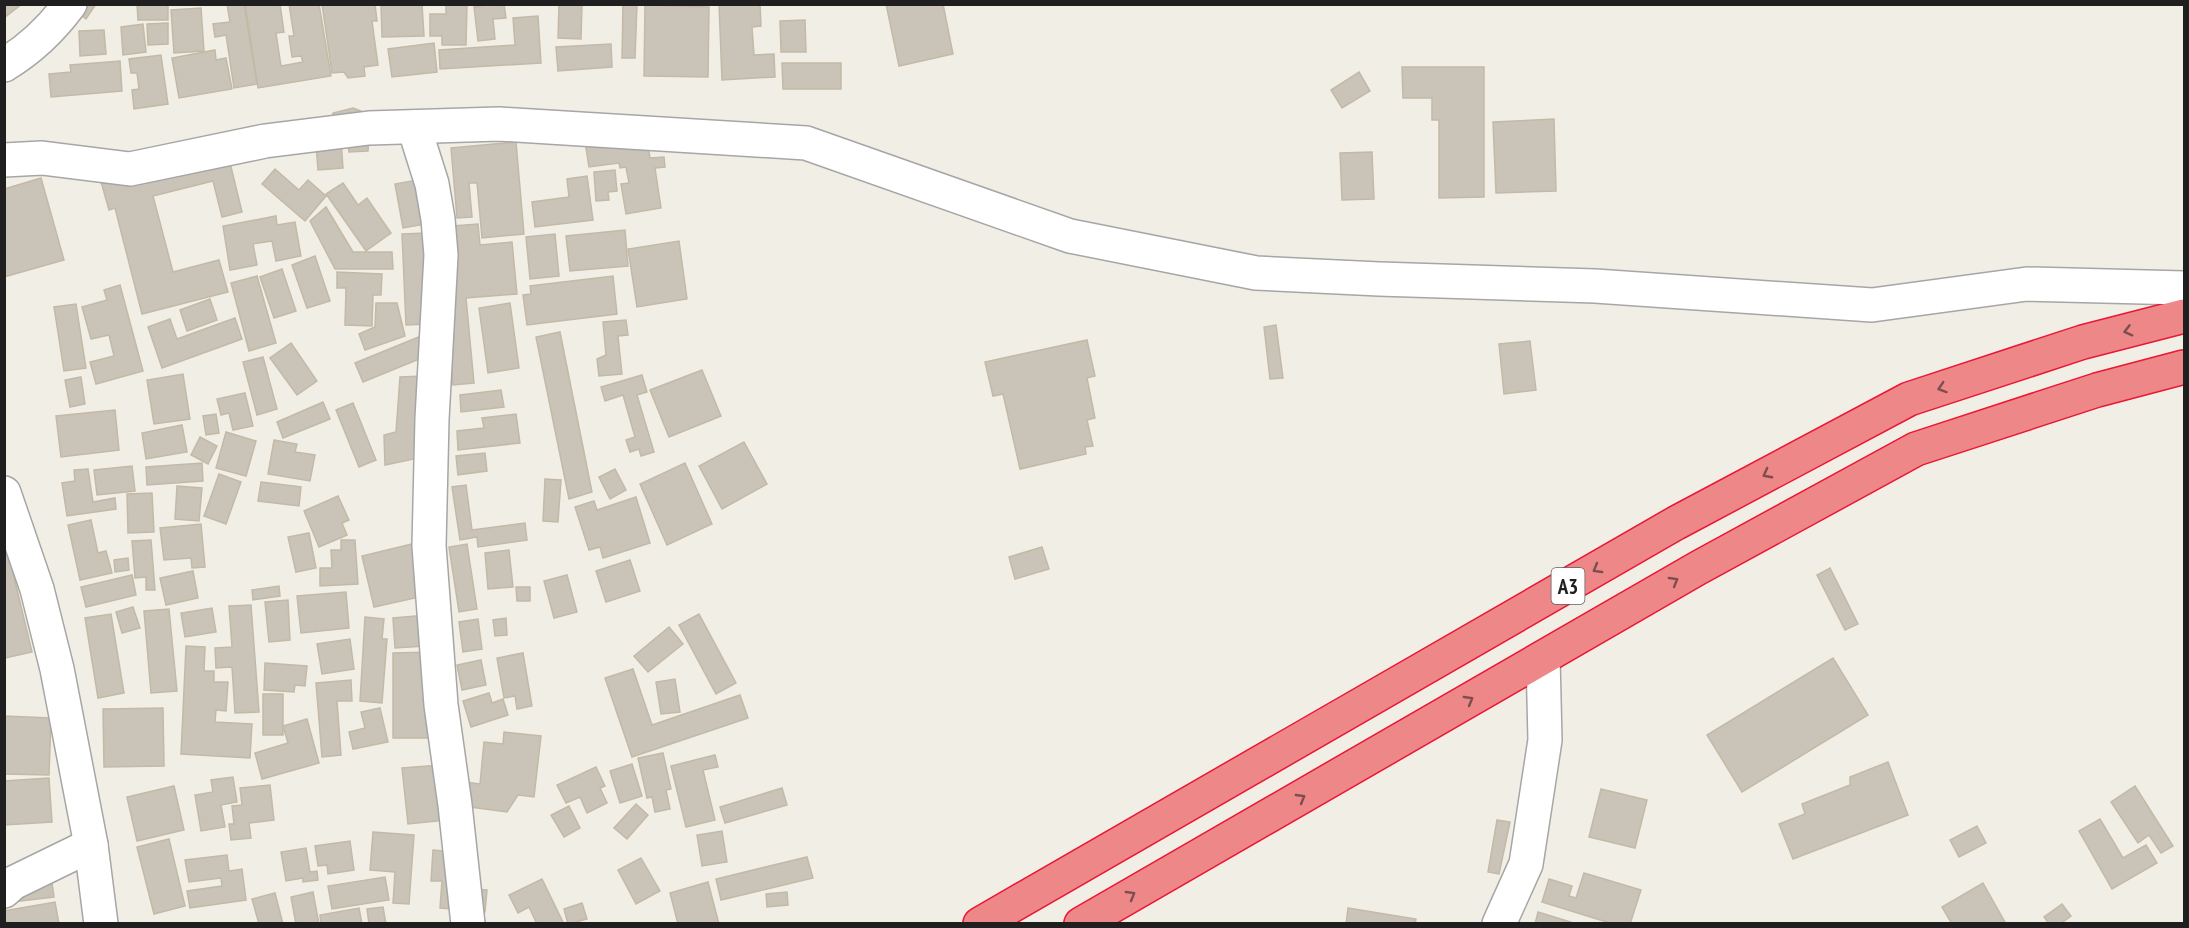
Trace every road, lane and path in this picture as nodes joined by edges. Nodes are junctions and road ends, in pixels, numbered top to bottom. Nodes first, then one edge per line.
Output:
1 (70, 4) edge
2 (4, 65) edge
3 (414, 127) junction
4 (4, 160) edge
5 (2184, 288) edge
6 (2184, 316) edge
7 (2184, 367) edge
8 (4, 493) edge
9 (1543, 658) junction
10 (91, 845) junction
11 (4, 891) edge
12 (101, 924) edge
13 (468, 924) edge
14 (980, 924) edge
15 (1081, 924) edge
16 (1499, 924) edge

1 - 2 street
3 - 4 street
3 - 5 street
3 - 13 street
6 -> 14 highway, A3
9 -> 7 highway, A3
8 - 10 street
15 -> 9 highway, A3
9 - 16 street
10 - 11 street
10 - 12 street

